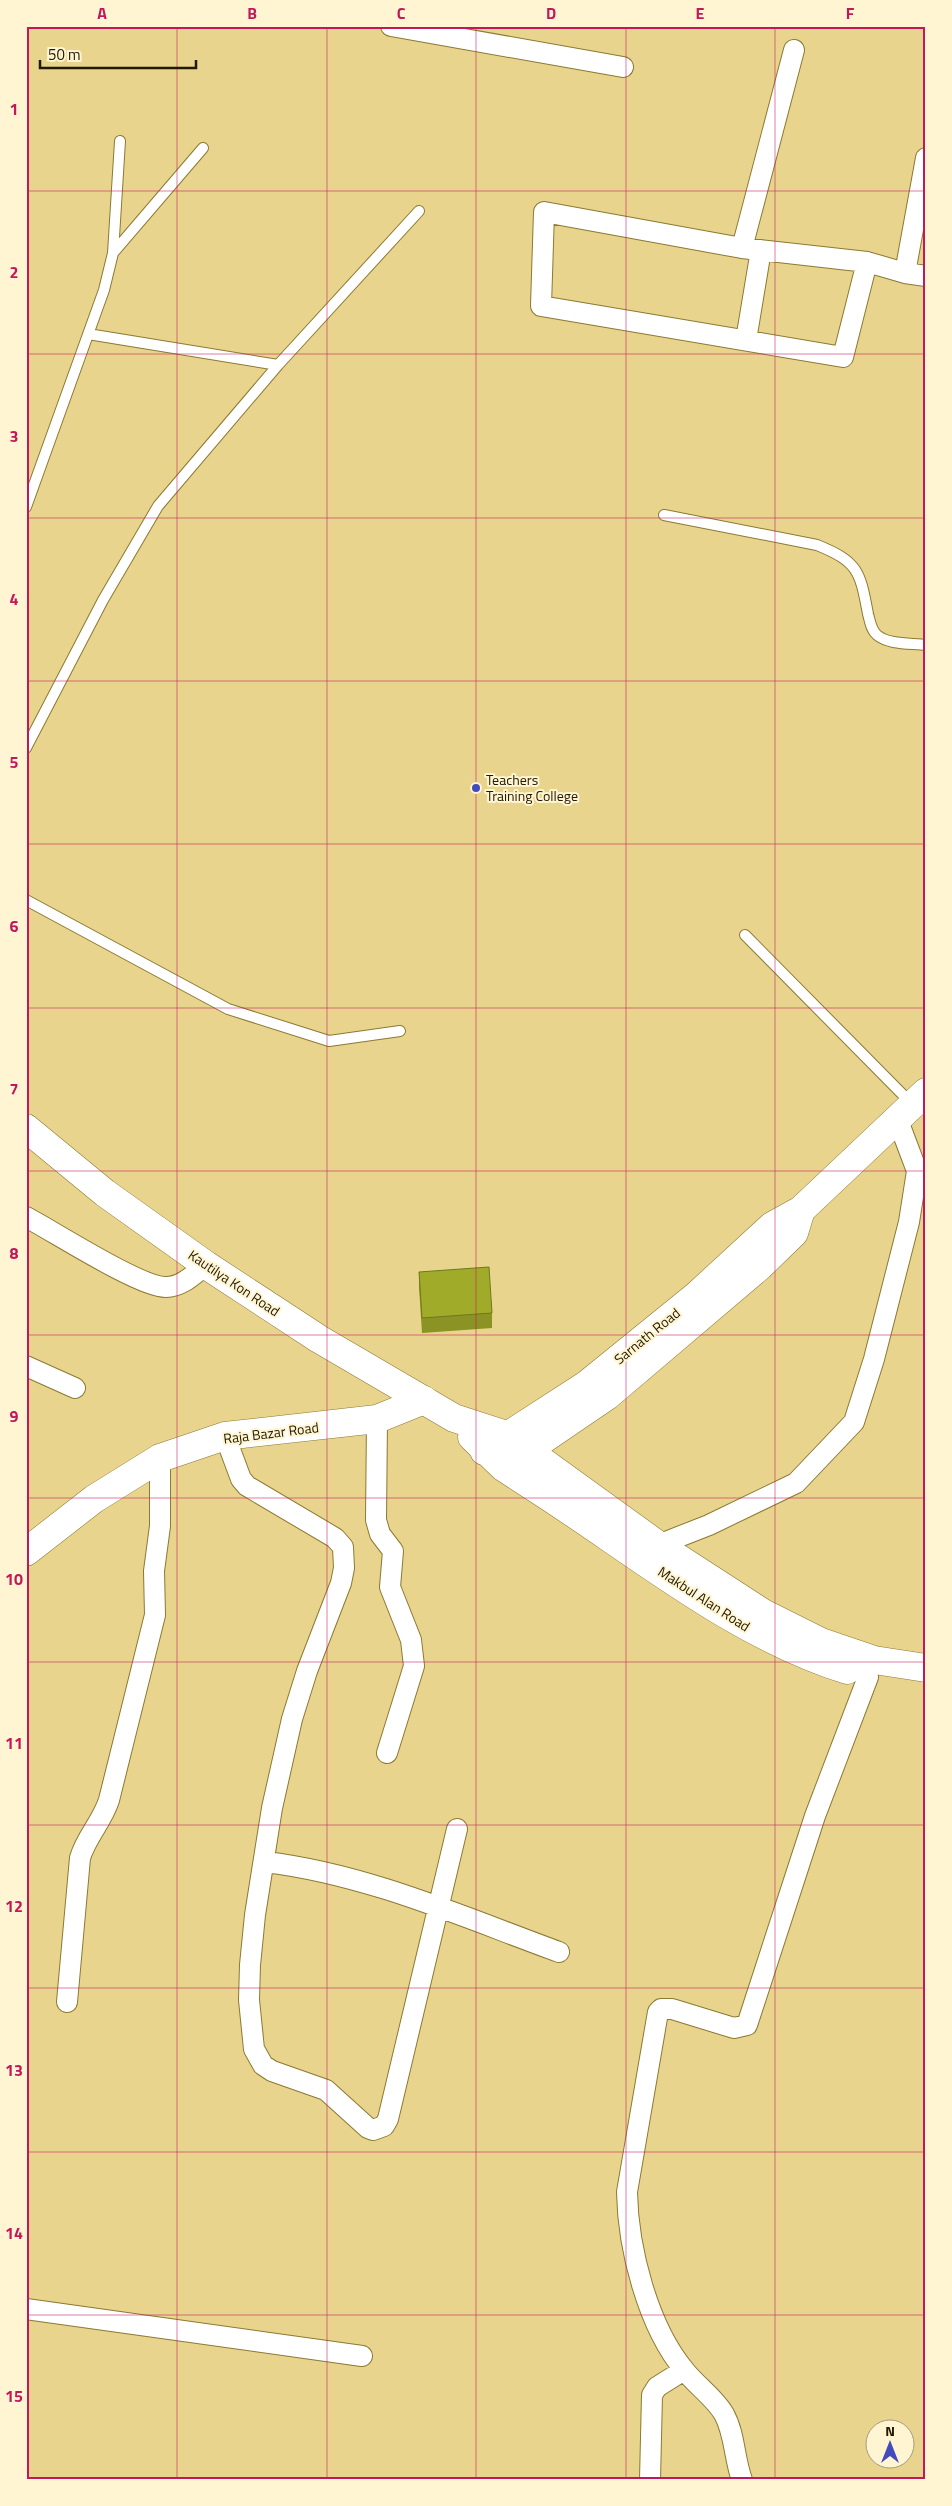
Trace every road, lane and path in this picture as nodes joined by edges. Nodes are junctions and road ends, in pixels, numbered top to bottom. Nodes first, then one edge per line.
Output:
1 (391, 26) edge
2 (414, 28) edge
3 (794, 50) dead end
4 (623, 67) dead end
5 (120, 141) dead end
6 (203, 148) dead end
7 (926, 158) edge
8 (419, 211) dead end
9 (751, 249) junction
10 (113, 254) junction
11 (867, 262) junction
12 (905, 273) junction
13 (926, 276) edge
14 (88, 334) junction
15 (746, 340) junction
16 (278, 365) junction
17 (26, 507) edge
18 (664, 515) dead end
19 (926, 645) edge
20 (26, 748) edge
21 (26, 900) edge
22 (745, 936) dead end
23 (400, 1031) dead end
24 (911, 1105) edge
25 (26, 1128) edge
26 (921, 1174) edge
27 (26, 1217) edge
28 (206, 1265) junction
29 (26, 1366) edge
30 (75, 1388) dead end
31 (424, 1400) junction
32 (454, 1418) junction
33 (377, 1419) junction
34 (225, 1436) junction
35 (516, 1443) junction
36 (160, 1458) junction
37 (494, 1459) junction
38 (658, 1545) junction
39 (26, 1552) edge
40 (926, 1668) edge
41 (868, 1677) junction
42 (926, 1687) edge
43 (387, 1753) dead end
44 (457, 1830) dead end
45 (264, 1862) junction
46 (439, 1908) junction
47 (560, 1952) dead end
48 (67, 2002) dead end
49 (26, 2309) edge
50 (362, 2356) dead end
51 (684, 2370) junction
52 (650, 2480) edge
53 (742, 2480) edge

1 - 2 street
2 - 4 street
3 - 9 street
5 - 10 lane
6 - 10 lane
7 - 12 street
8 - 16 lane
9 - 11 street
9 - 15 street
9 - 15 street
10 - 14 lane
11 - 12 street
11 - 15 street
12 - 13 street
14 - 16 lane
14 - 17 lane
16 - 20 lane
18 - 19 lane
21 - 23 lane
22 - 24 lane
24 - 26 street
24 - 35 main road, Sarnath Road
25 - 28 main road, Kautilya Kon Road
26 - 38 street
27 - 28 street
28 - 31 main road, Kautilya Kon Road
29 - 30 street
31 - 32 main road, Kautilya Kon Road
31 - 33 main road, Raja Bazar Road
32 - 35 main road, Kautilya Kon Road
32 - 37 main road, Kautilya Kon Road
33 - 34 main road, Raja Bazar Road
33 - 43 street
34 - 36 main road, Raja Bazar Road
34 - 45 street
35 - 37 main road, Sarnath Road
35 - 38 main road, Makbul Alan Road
36 - 39 main road, Raja Bazar Road
36 - 48 street
37 - 41 main road, Makbul Alan Road
38 - 40 main road, Makbul Alan Road
41 - 42 main road, Makbul Alan Road
41 - 51 street
44 - 46 street
45 - 46 street
45 - 46 street
46 - 47 street
49 - 50 street
51 - 52 street
51 - 53 street

